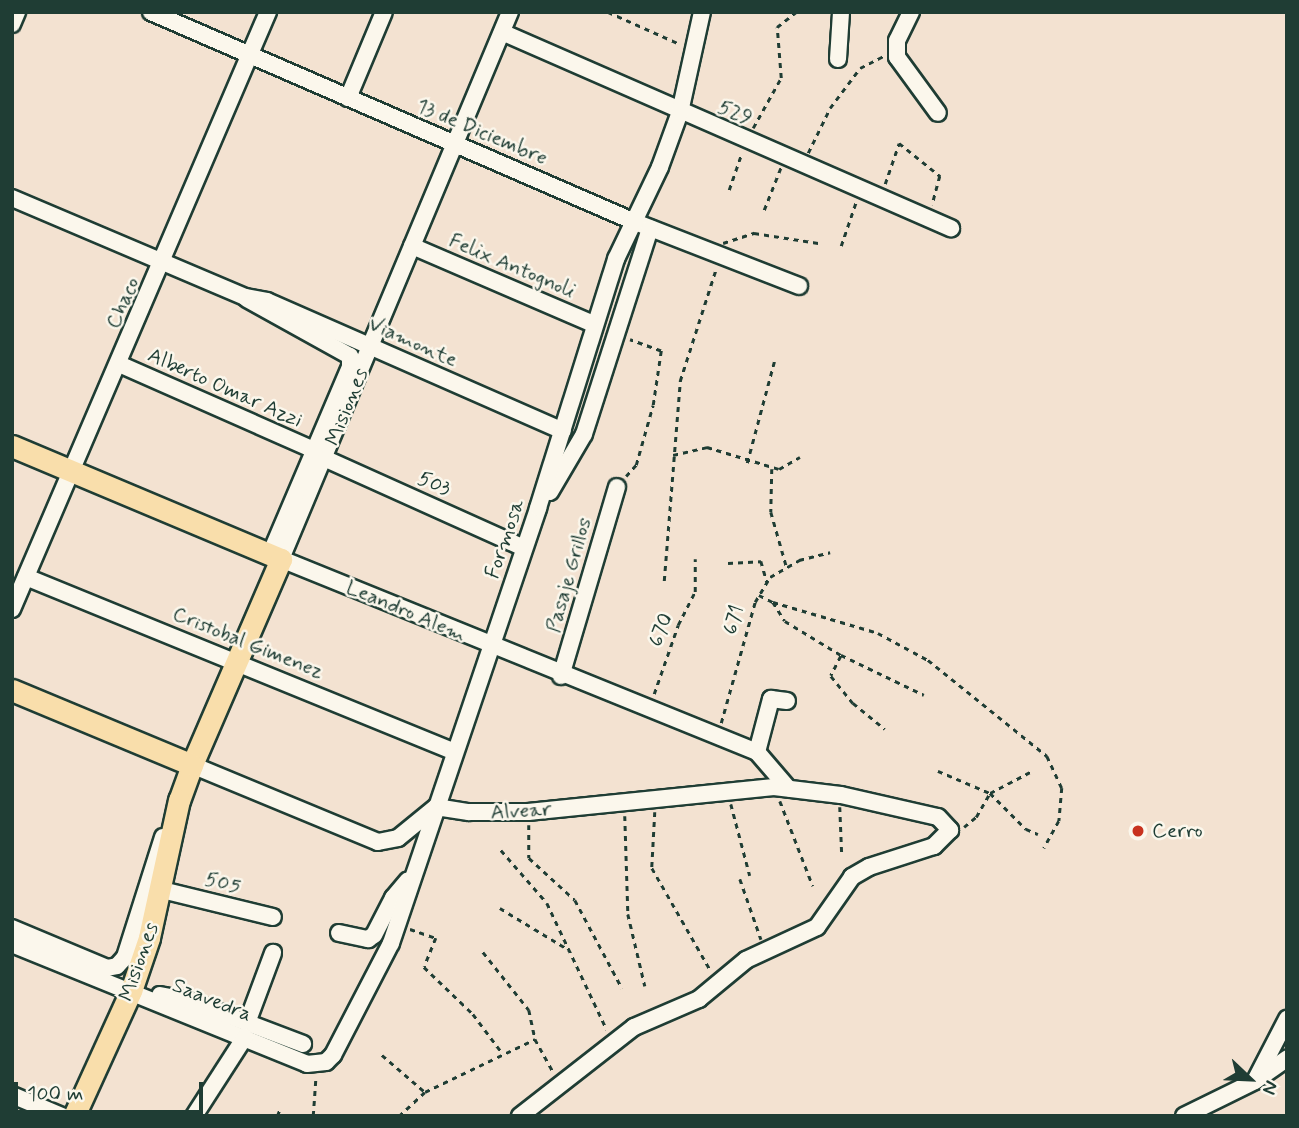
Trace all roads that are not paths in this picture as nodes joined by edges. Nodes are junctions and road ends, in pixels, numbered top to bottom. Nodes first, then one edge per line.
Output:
1 (17, 12) edge
2 (151, 12) edge
3 (268, 12) edge
4 (384, 12) edge
5 (510, 12) edge
6 (702, 12) edge
7 (841, 12) edge
8 (911, 12) edge
9 (12, 24) edge
10 (504, 33) junction
11 (250, 55) junction
12 (838, 59) dead end
13 (348, 98) junction
14 (680, 111) junction
15 (938, 113) dead end
16 (456, 143) junction
17 (12, 198) edge
18 (643, 225) junction
19 (951, 228) dead end
20 (412, 246) junction
21 (164, 262) junction
22 (799, 286) dead end
23 (245, 297) junction
24 (595, 324) junction
25 (371, 347) junction
26 (349, 356) joint
27 (119, 364) junction
28 (563, 431) junction
29 (12, 446) edge
30 (320, 454) junction
31 (72, 471) junction
32 (617, 486) road end
33 (538, 508) junction
34 (524, 548) junction
35 (276, 557) junction
36 (26, 577) junction
37 (12, 609) edge
38 (489, 646) junction
39 (237, 661) junction
40 (561, 676) junction
41 (12, 690) edge
42 (788, 701) dead end
43 (453, 751) junction
44 (757, 752) junction
45 (192, 765) junction
46 (781, 787) junction
47 (179, 800) junction
48 (436, 807) junction
49 (413, 876) junction
50 (162, 890) junction
51 (272, 917) dead end
52 (12, 928) edge
53 (339, 933) dead end
54 (14, 949) edge
55 (272, 953) dead end
56 (139, 993) junction
57 (1287, 1019) edge
58 (246, 1030) junction
59 (303, 1044) dead end
60 (1287, 1059) edge
61 (317, 1065) joint
62 (1255, 1081) junction
63 (19, 1104) edge
64 (62, 1116) edge
65 (74, 1116) edge
66 (194, 1116) edge
67 (520, 1116) edge
68 (1184, 1116) edge

1 - 9 street
2 - 11 street, 13 de Diciembre
3 - 11 street, Chaco
4 - 13 street
5 - 10 street, Misiones
6 - 14 street, Formosa
7 - 12 street
8 - 15 street
10 - 14 street, 529
10 - 16 street, Misiones
11 - 13 street, 13 de Diciembre
11 - 21 street, Chaco
13 - 16 street, 13 de Diciembre
14 - 18 street, Formosa
14 - 19 street, 529
16 - 18 street, 13 de Diciembre
16 - 20 street, Misiones
17 - 21 street, Viamonte
18 - 22 street, 13 de Diciembre
18 - 24 street, Formosa
18 - 33 street
20 - 24 street, Felix Antognoli
20 - 25 street, Misiones
21 - 23 street, Viamonte
21 - 27 street, Chaco
23 - 25 street, Viamonte
23 - 26 street, Viamonte
24 - 28 street, Formosa
25 - 28 street, Viamonte
25 - 30 street, Misiones
26 - 30 street, Misiones
27 - 30 street, Alberto Omar Azzi
27 - 31 street, Chaco
28 - 33 street, Formosa
29 - 31 main road, Leandro Alem
30 - 34 street, 503
30 - 35 street, Misiones
31 - 35 main road, Leandro Alem
31 - 36 street, Chaco
32 - 40 street, Pasaje Grillos
33 - 34 street, Formosa
34 - 38 street, Formosa
35 - 38 street, Leandro Alem
35 - 39 main road, Misiones
36 - 37 street, Chaco
36 - 39 street, Cristobal Gimenez
38 - 40 street, Leandro Alem
38 - 43 street, Formosa
39 - 43 street, Cristobal Gimenez
39 - 45 main road, Misiones
40 - 44 street, Leandro Alem
41 - 45 main road
42 - 44 street
43 - 48 street, Formosa
44 - 46 street, Leandro Alem
45 - 47 main road, Misiones
45 - 48 street
46 - 48 street, Alvear
46 - 67 street, Alvear
47 - 50 main road, Misiones
47 - 52 street, Misiones
48 - 49 street, Formosa
49 - 53 street
49 - 61 street, Formosa
50 - 51 street, 505
50 - 56 main road, Misiones
54 - 56 street, Saavedra
55 - 58 street
56 - 58 street, Saavedra
56 - 65 main road, Misiones
57 - 62 street
58 - 59 street
58 - 61 street, Saavedra
58 - 66 street
60 - 62 street
62 - 68 street
63 - 64 street

